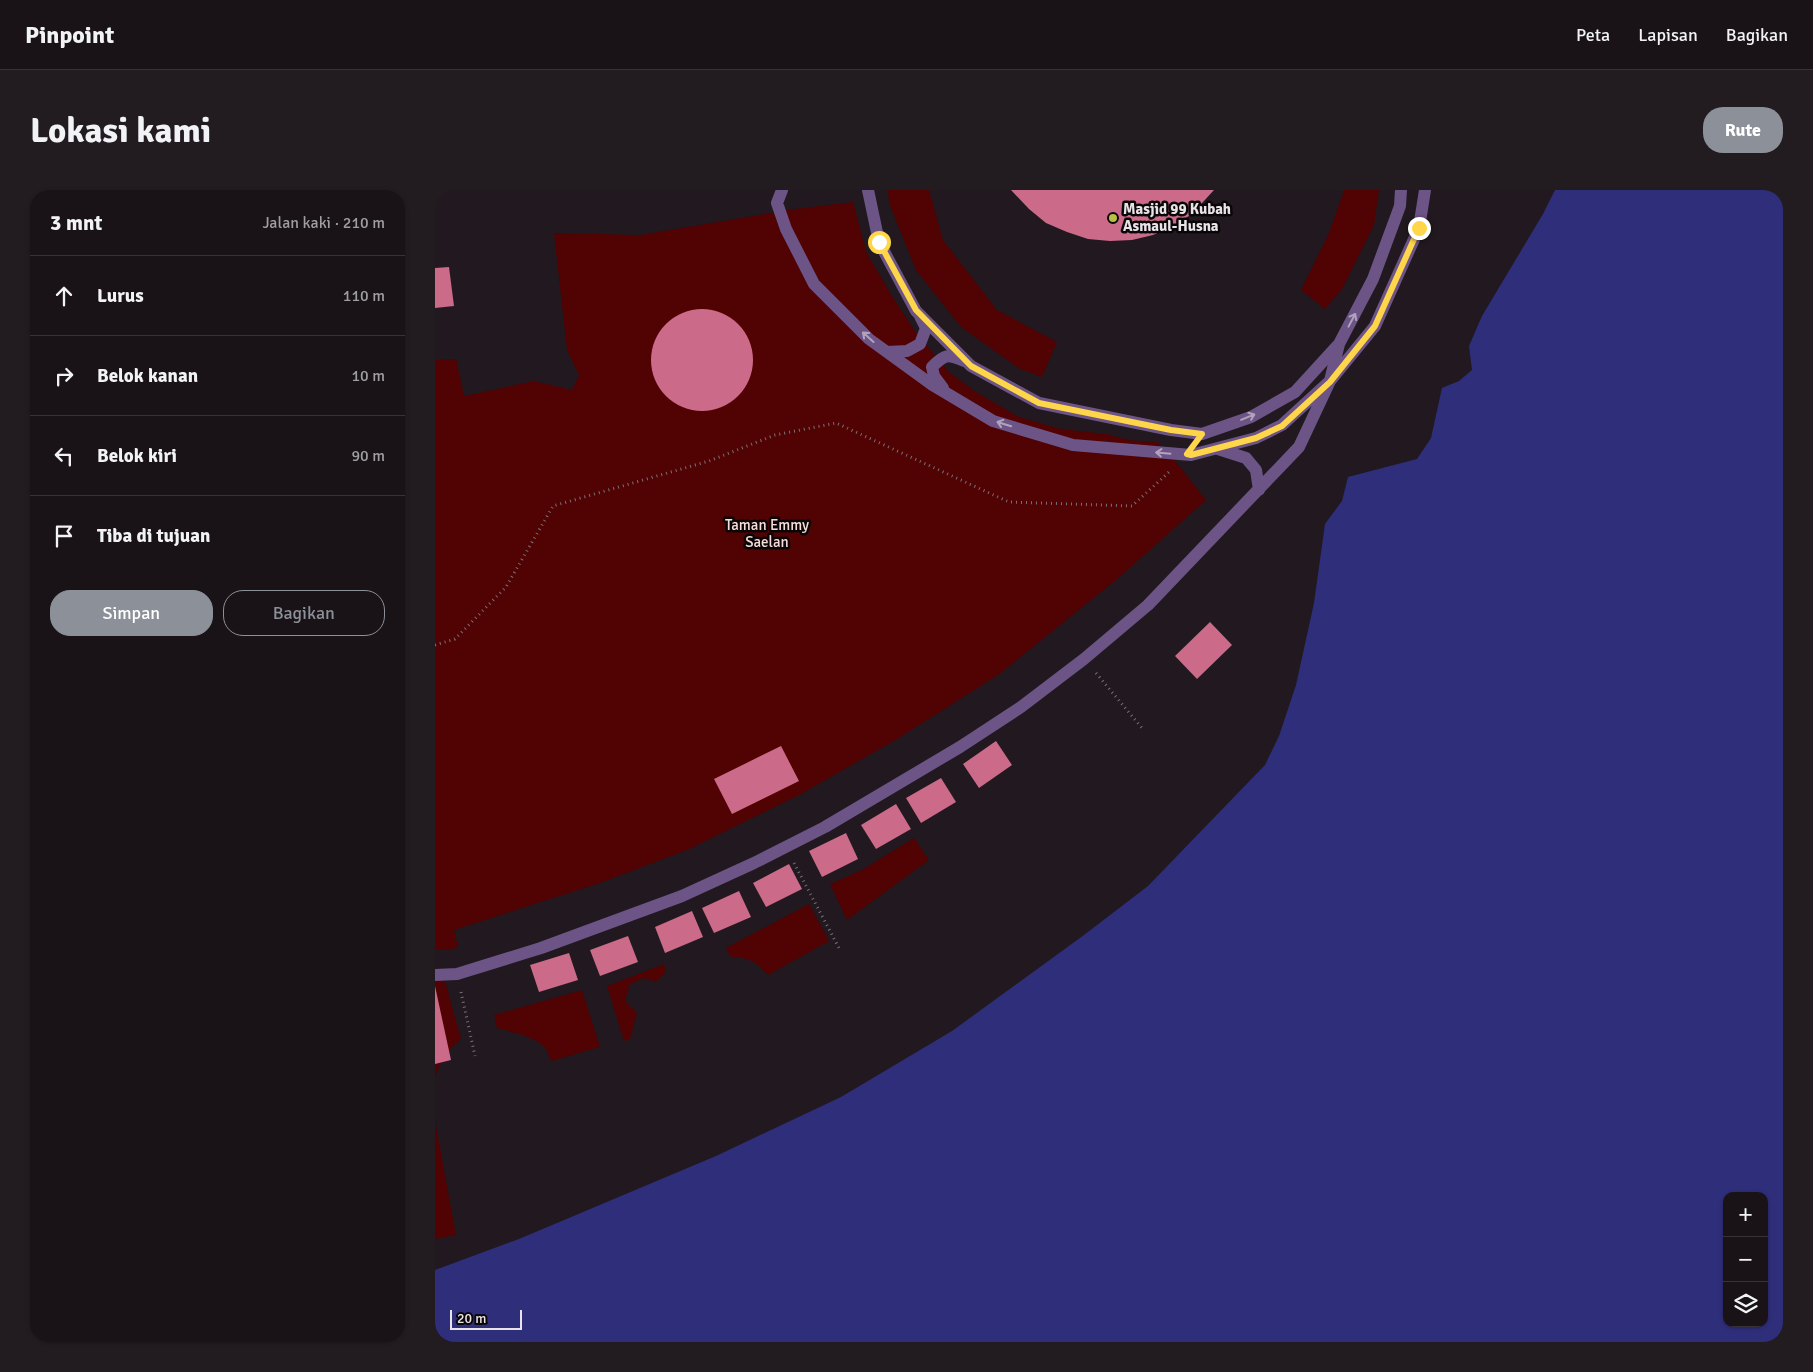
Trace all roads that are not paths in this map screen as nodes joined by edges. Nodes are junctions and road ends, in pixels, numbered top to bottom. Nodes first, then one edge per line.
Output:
1 (781, 190) edge
2 (867, 190) edge
3 (1401, 190) edge
4 (1425, 190) edge
5 (919, 314) junction
6 (1339, 344) junction
7 (887, 352) junction
8 (968, 362) junction
9 (1330, 382) junction
10 (946, 392) junction
11 (1218, 449) junction
12 (1259, 490) junction
13 (435, 975) edge

7 -> 1 lane
2 - 5 lane
6 -> 3 lane
4 - 9 lane
5 - 7 lane
5 - 8 lane
8 -> 6 lane
6 - 9 lane
7 - 10 lane
8 - 10 lane
9 - 11 lane
9 - 12 lane
11 -> 10 lane
11 - 12 lane
12 - 13 lane

